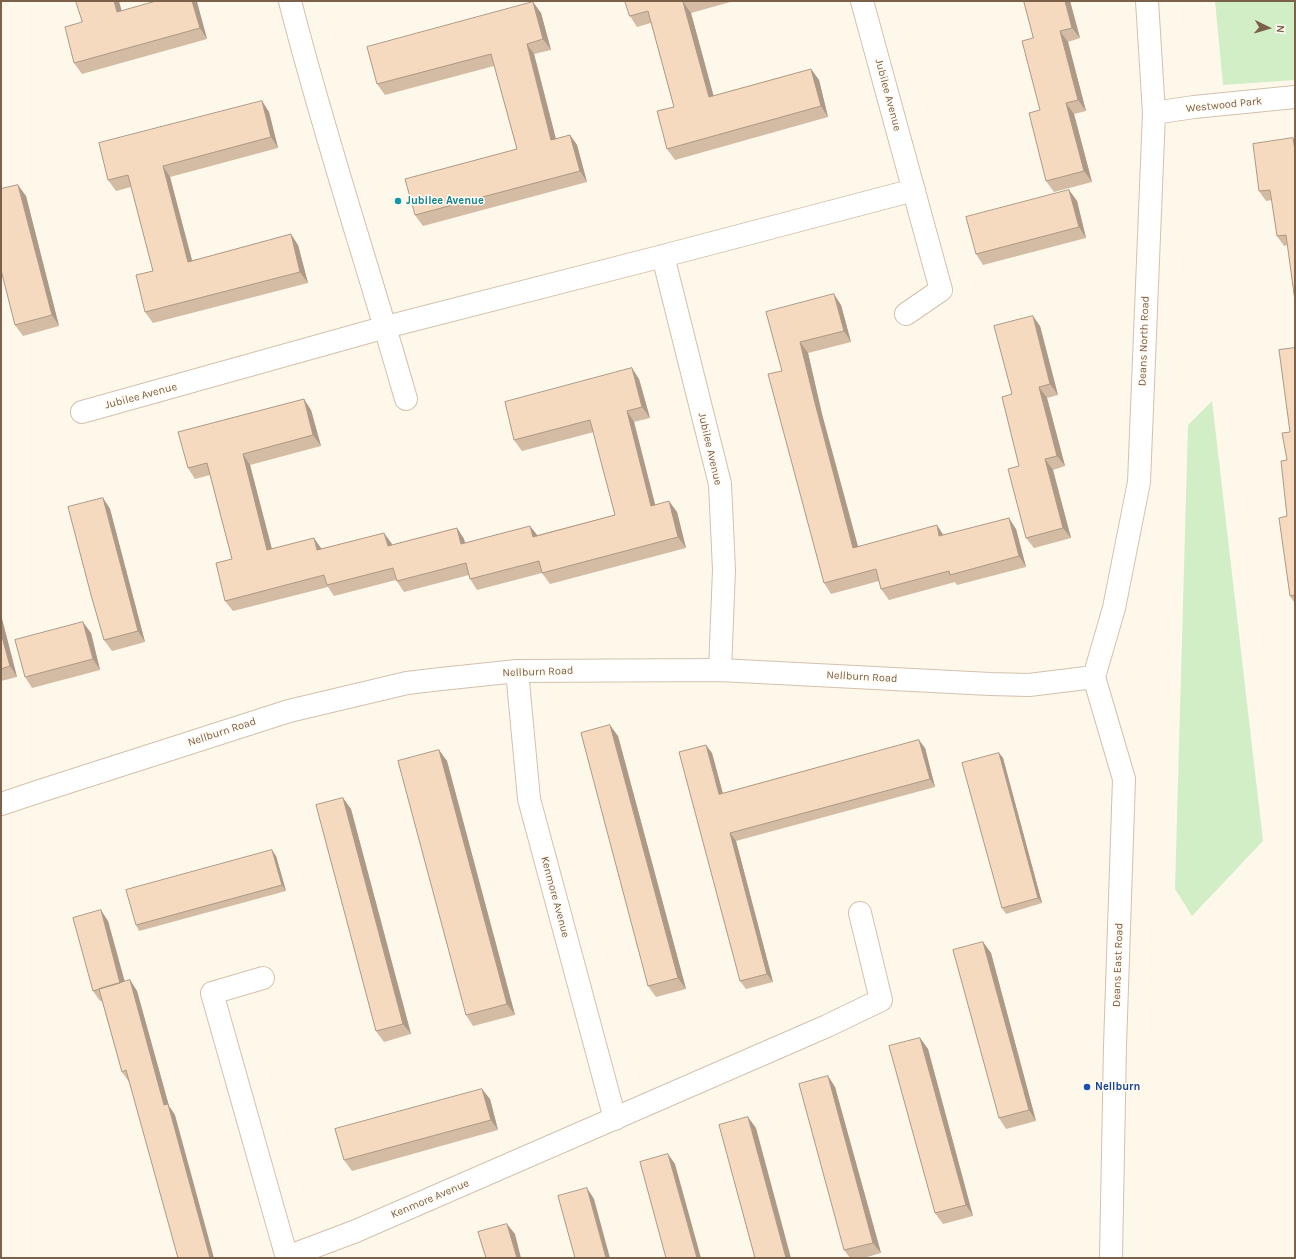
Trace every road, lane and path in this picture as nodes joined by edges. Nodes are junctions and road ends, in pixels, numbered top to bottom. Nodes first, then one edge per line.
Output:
1 (290, 1) edge
2 (862, 1) edge
3 (1147, 1) edge
4 (1295, 97) edge
5 (1154, 113) junction
6 (914, 190) junction
7 (663, 256) junction
8 (906, 314) dead end
9 (386, 327) junction
10 (406, 398) dead end
11 (82, 412) dead end
12 (720, 670) junction
13 (517, 671) junction
14 (1094, 676) junction
15 (1, 804) edge
16 (860, 913) dead end
17 (263, 978) dead end
18 (616, 1119) junction
19 (1111, 1248) edge
20 (287, 1258) edge

1 - 9 street
2 - 6 street, Jubilee Avenue
3 - 5 street, Deans North Road
4 - 5 street, Westwood Park
5 - 14 street, Deans North Road
6 - 7 street, Jubilee Avenue
6 - 8 street, Jubilee Avenue
7 - 9 street, Jubilee Avenue
7 - 12 street, Jubilee Avenue
9 - 10 street
9 - 11 street, Jubilee Avenue
12 - 13 street, Nellburn Road
12 - 14 street, Nellburn Road
13 - 15 street, Nellburn Road
13 - 18 street, Kenmore Avenue
14 - 19 street, Deans East Road
16 - 18 street, Kenmore Avenue
17 - 20 street, Kenmore Avenue
18 - 20 street, Kenmore Avenue

